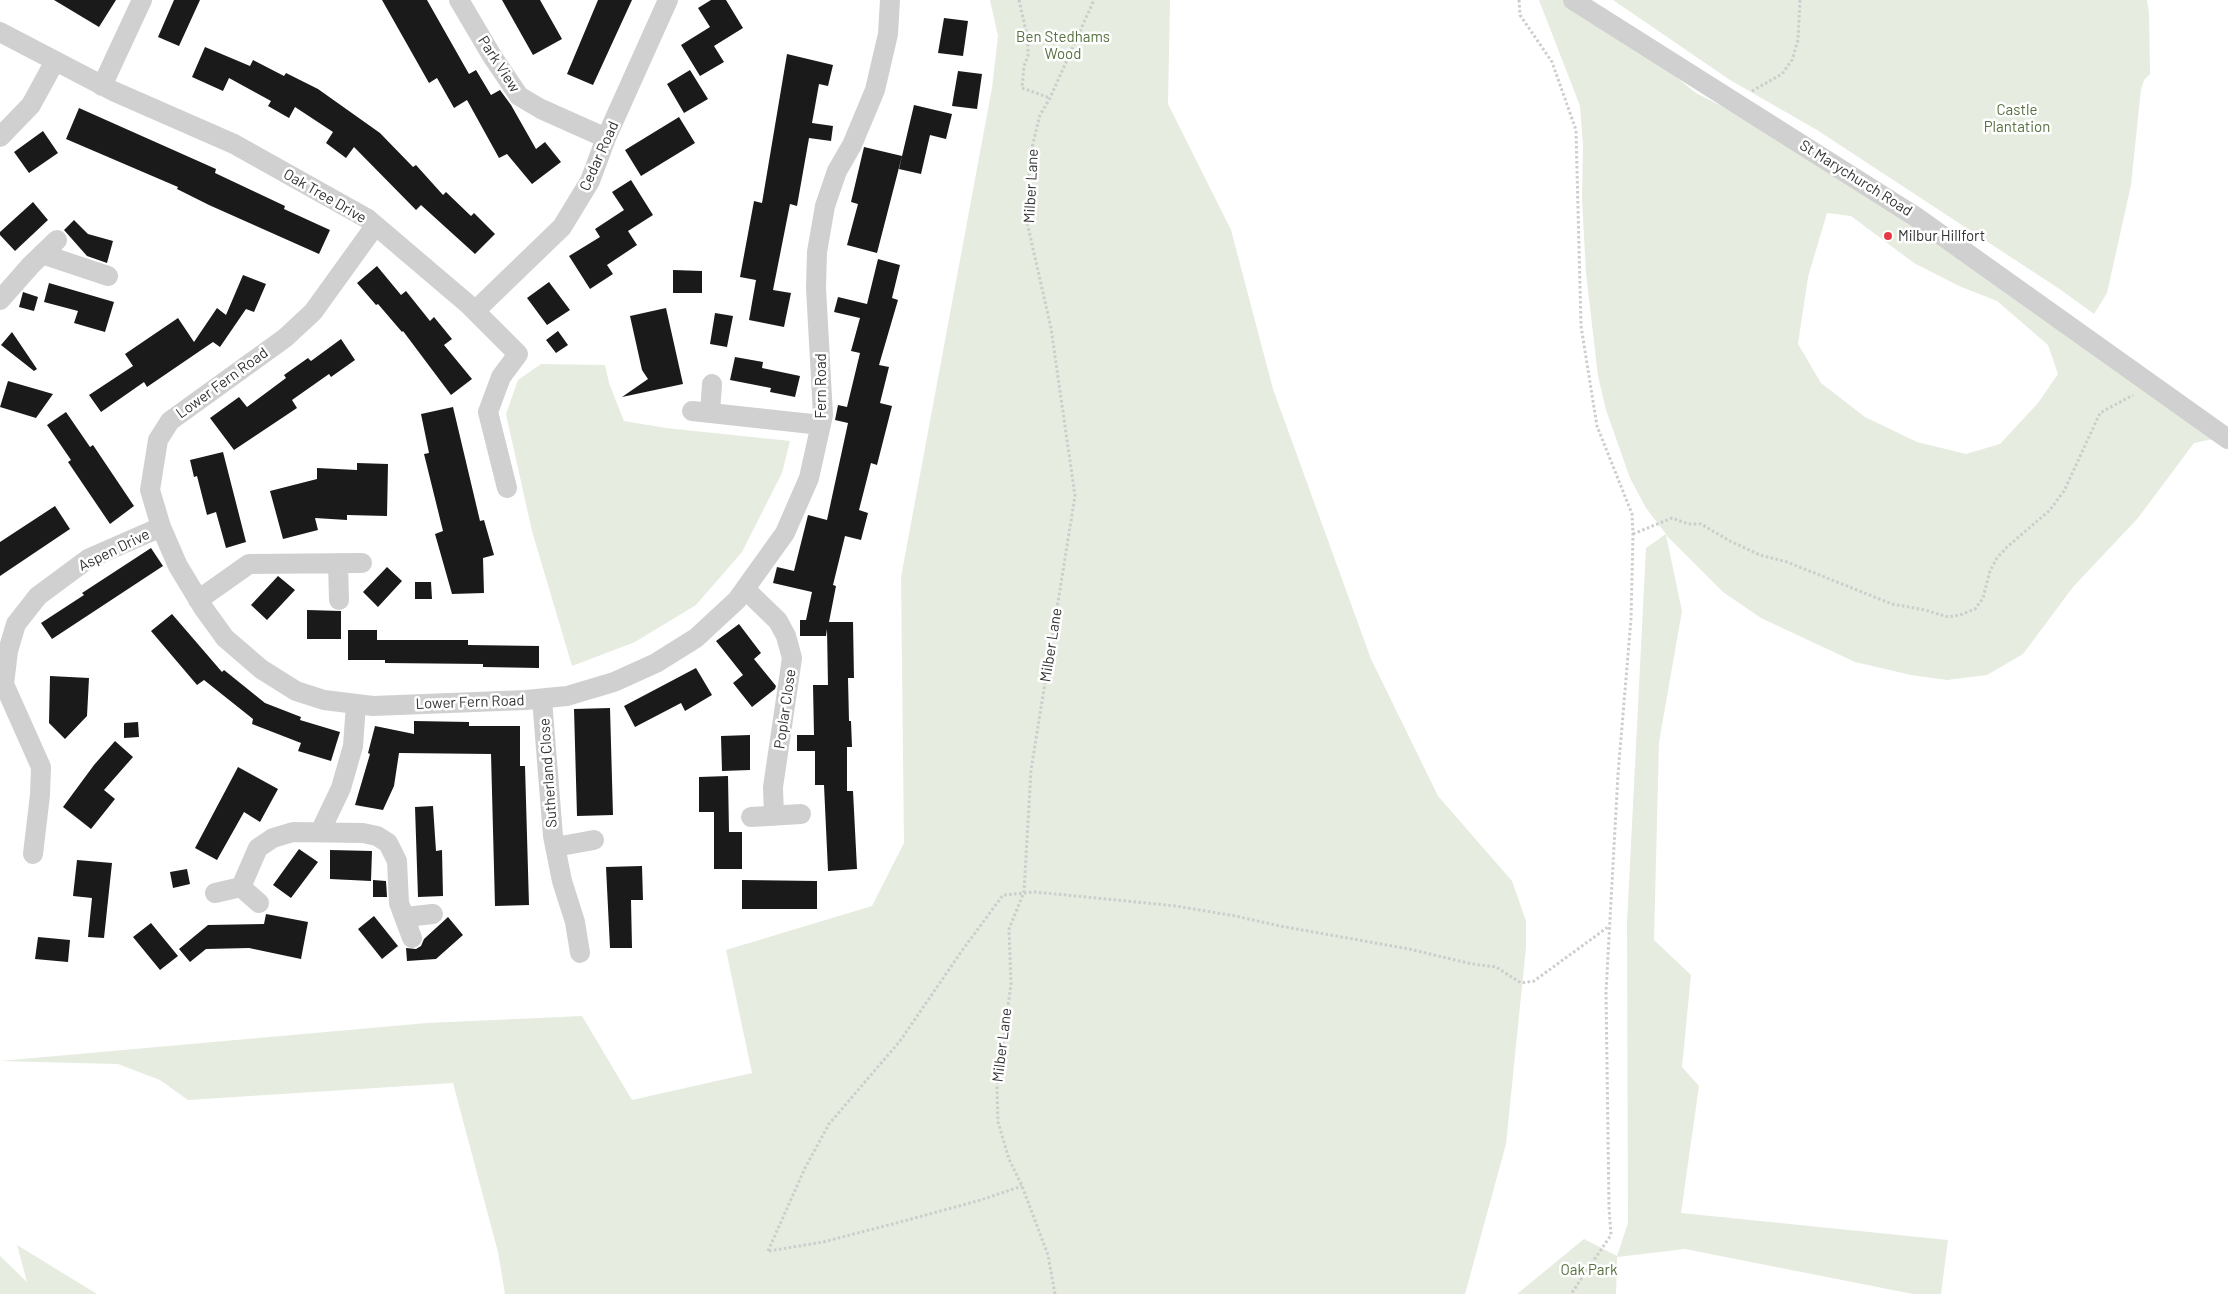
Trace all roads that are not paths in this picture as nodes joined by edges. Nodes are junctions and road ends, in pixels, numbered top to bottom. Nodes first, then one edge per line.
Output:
1 (142, 0) edge
2 (459, 0) edge
3 (668, 0) edge
4 (890, 0) edge
5 (1573, 0) edge
6 (0, 32) edge
7 (55, 62) junction
8 (102, 86) junction
9 (0, 137) edge
10 (606, 138) junction
11 (375, 226) junction
12 (108, 276) dead end
13 (6, 293) edge
14 (475, 311) junction
15 (712, 384) dead end
16 (821, 425) junction
17 (2228, 439) edge
18 (507, 488) dead end
19 (161, 527) junction
20 (362, 563) dead end
21 (338, 564) junction
22 (745, 589) junction
23 (198, 600) junction
24 (339, 600) dead end
25 (6, 637) edge
26 (542, 698) junction
27 (356, 704) junction
28 (801, 814) dead end
29 (774, 816) junction
30 (751, 817) dead end
31 (320, 832) junction
32 (594, 840) dead end
33 (555, 847) junction
34 (33, 854) dead end
35 (241, 887) junction
36 (215, 893) dead end
37 (259, 903) dead end
38 (434, 914) dead end
39 (405, 918) junction
40 (412, 938) dead end
41 (580, 953) dead end

1 - 8 street
2 - 10 street, Park View
3 - 10 street, Cedar Road
4 - 16 street, Fern Road
5 - 17 street, St Marychurch Road
6 - 7 street, Oak Tree Drive
7 - 8 street, Oak Tree Drive
7 - 9 street
8 - 11 street, Oak Tree Drive
10 - 14 street, Cedar Road
11 - 14 street, Oak Tree Drive
11 - 19 street, Lower Fern Road
12 - 13 street
14 - 18 street, Oak Tree Drive
15 - 16 street
16 - 22 street, Fern Road
19 - 23 street, Lower Fern Road
19 - 25 street, Aspen Drive
20 - 21 street
21 - 23 street
21 - 24 street
22 - 26 street, Fern Road
22 - 29 street, Poplar Close
23 - 27 street, Lower Fern Road
25 - 34 street, Aspen Drive
26 - 27 street, Lower Fern Road
26 - 33 street, Sutherland Close
27 - 31 street
28 - 29 street
29 - 30 street
31 - 35 street
31 - 39 street
32 - 33 street, Sutherland Close
33 - 41 street, Sutherland Close
35 - 36 street
35 - 37 street
38 - 39 street
39 - 40 street

